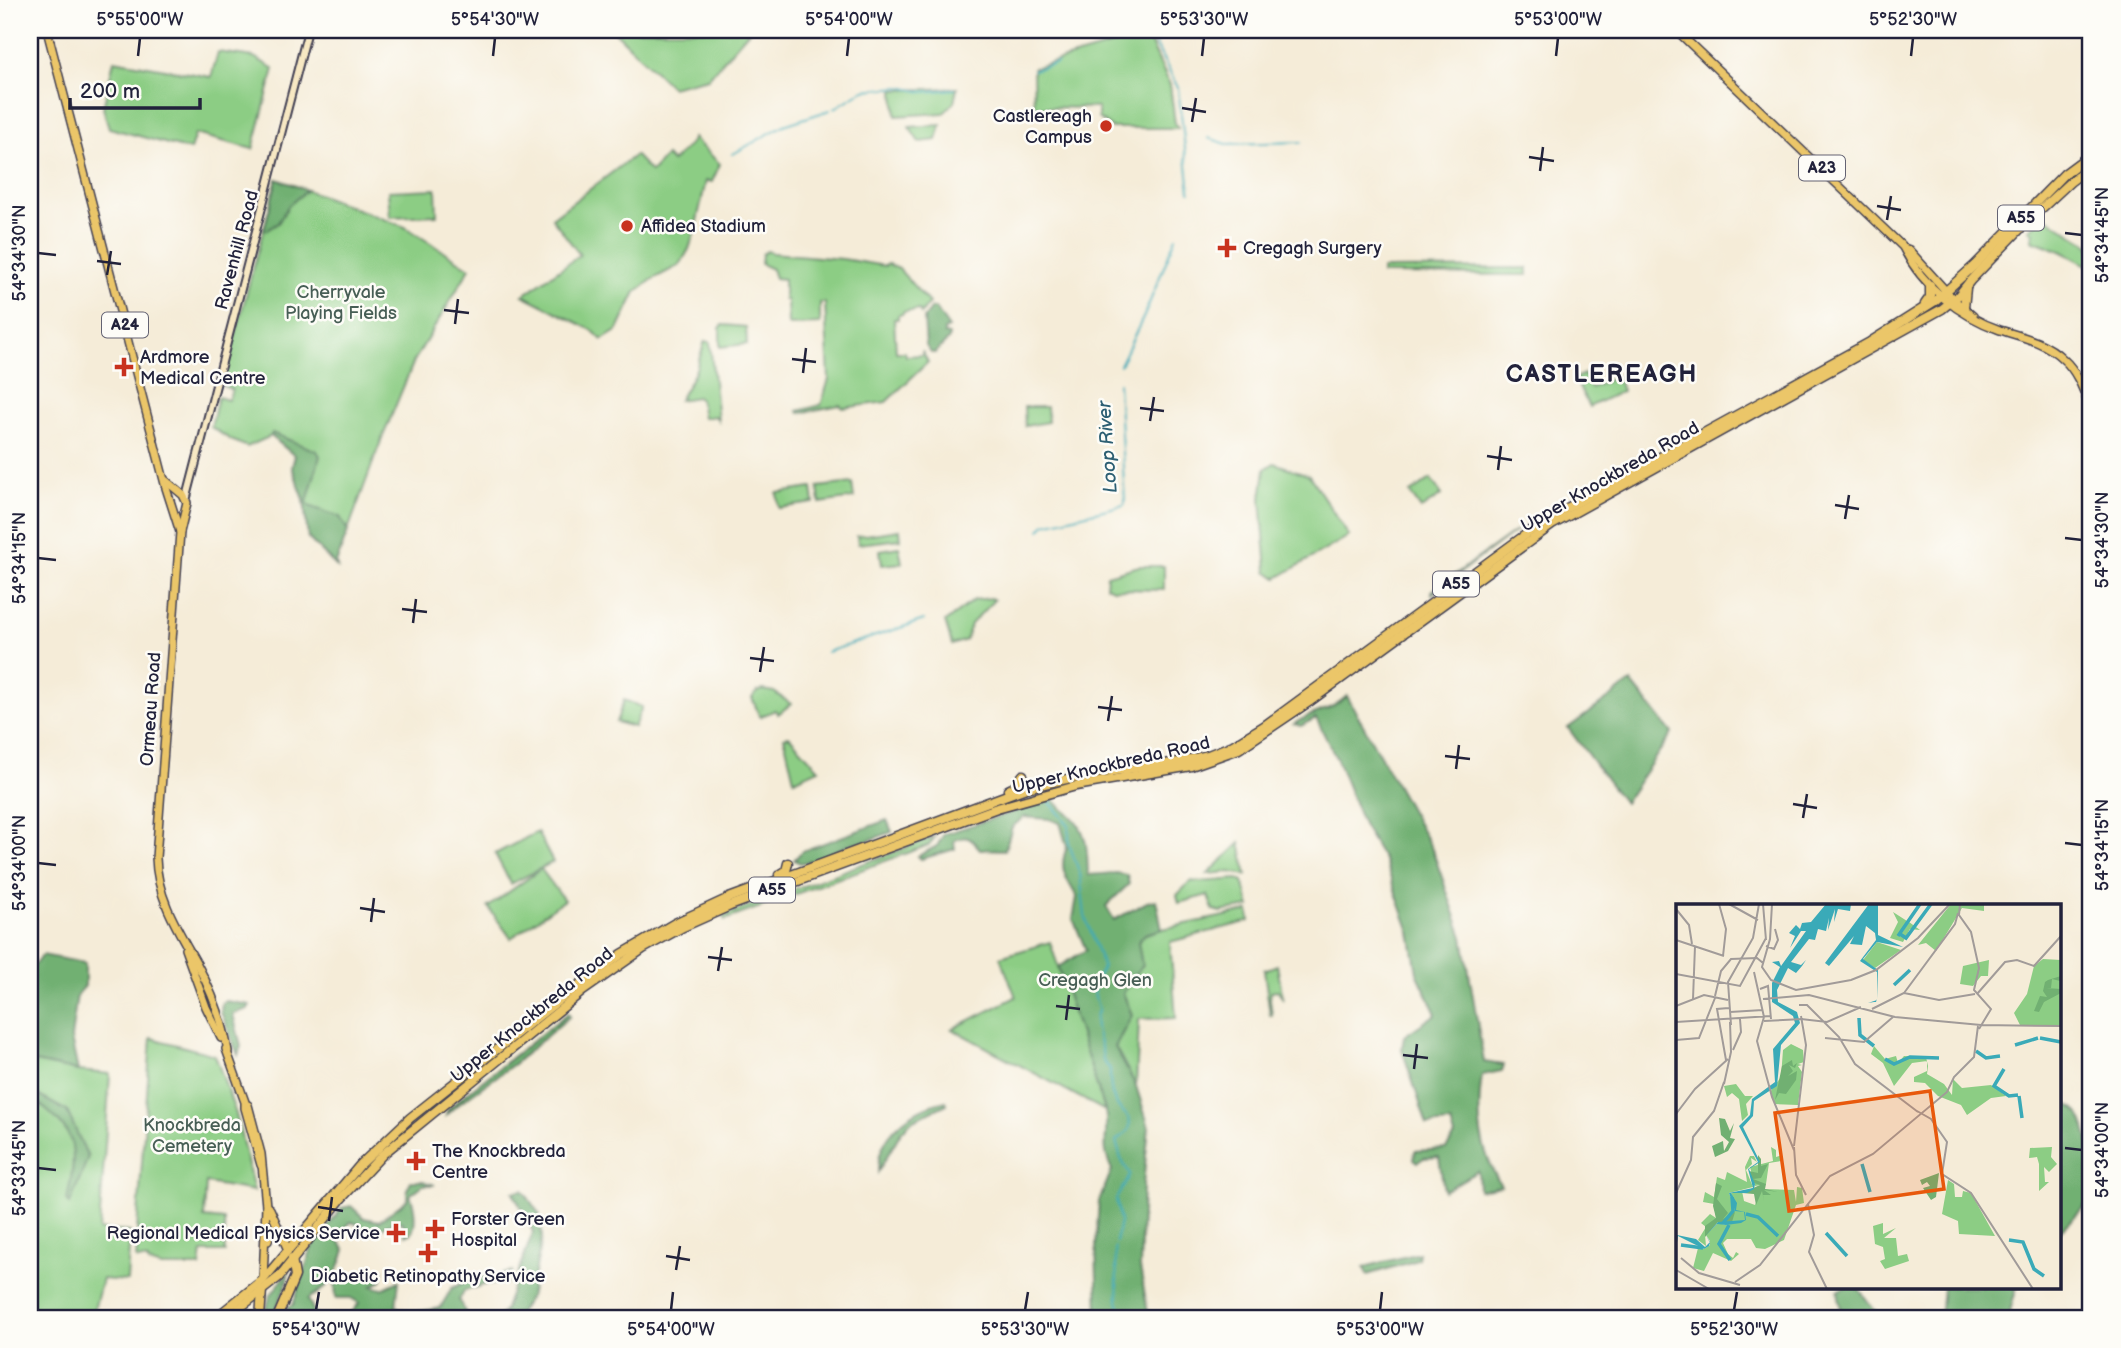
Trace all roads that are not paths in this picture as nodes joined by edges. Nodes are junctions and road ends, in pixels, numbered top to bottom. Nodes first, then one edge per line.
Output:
1 (47, 30) edge
2 (308, 30) edge
3 (1676, 30) edge
4 (2091, 154) edge
5 (2091, 166) edge
6 (2049, 202) junction
7 (2032, 206) junction
8 (1904, 248) junction
9 (1968, 284) junction
10 (1930, 285) junction
11 (1947, 298) junction
12 (1964, 308) junction
13 (1973, 316) junction
14 (1840, 362) junction
15 (2091, 410) edge
16 (1778, 413) dead end
17 (1632, 465) dead end
18 (191, 477) junction
19 (166, 480) junction
20 (179, 492) junction
21 (170, 500) junction
22 (186, 500) junction
23 (1577, 502) junction
24 (184, 509) junction
25 (173, 510) junction
26 (180, 532) junction
27 (1425, 601) dead end
28 (1401, 625) junction
29 (1023, 775) dead end
30 (1098, 782) junction
31 (1026, 788) junction
32 (957, 813) junction
33 (939, 820) junction
34 (925, 825) junction
35 (936, 830) junction
36 (788, 863) dead end
37 (729, 898) junction
38 (181, 938) junction
39 (641, 946) junction
40 (190, 952) junction
41 (198, 987) junction
42 (208, 989) junction
43 (216, 1027) junction
44 (228, 1051) junction
45 (475, 1080) junction
46 (395, 1131) junction
47 (266, 1206) junction
48 (279, 1232) junction
49 (303, 1232) junction
50 (288, 1250) junction
51 (264, 1258) junction
52 (293, 1261) junction
53 (263, 1280) junction
54 (262, 1292) junction
55 (243, 1306) junction
56 (215, 1318) edge
57 (228, 1318) edge
58 (260, 1318) edge
59 (277, 1318) edge

1 - 19 main road, Ormeau Road / A24
2 - 18 main road, Ravenhill Road
3 - 8 main road, A23
4 - 7 highway, A55
5 - 6 highway, A55
6 - 7 highway
6 - 9 highway, A55
7 - 11 highway, A55
8 - 10 main road, A23
8 - 11 main road, A23
9 - 11 highway, A55
9 - 12 highway
10 - 11 main road, A23
10 - 14 highway
11 - 12 main road, A23
11 - 13 main road, A23
11 - 14 highway, Upper Knockbreda Road / A55
11 - 14 highway, Upper Knockbreda Road / A55
12 - 13 main road, A23
13 - 15 main road, A23
14 - 16 highway
14 - 23 highway, Upper Knockbreda Road / A55
14 - 30 highway, Upper Knockbreda Road / A55
17 - 23 highway
18 - 20 main road, Ravenhill Road
18 - 22 main road, Ravenhill Road
19 - 20 main road
19 - 21 main road, Ormeau Road / A24
20 - 21 main road
20 - 22 main road
21 - 25 main road, Ormeau Road / A24
22 - 24 main road, Ormeau Road / A24
23 - 28 highway, Upper Knockbreda Road / A55
24 - 25 main road
24 - 26 main road, Ormeau Road / A24
25 - 26 main road, Ormeau Road / A24
26 - 38 main road, Ormeau Road / A24
27 - 28 highway
28 - 31 highway, Upper Knockbreda Road / A55
29 - 32 highway
30 - 31 highway
30 - 35 highway, Upper Knockbreda Road / A55
31 - 32 highway, Upper Knockbreda Road / A55
32 - 33 highway, Upper Knockbreda Road / A55
33 - 34 highway, Upper Knockbreda Road / A55
33 - 35 highway
34 - 35 highway
34 - 37 highway, Upper Knockbreda Road / A55
35 - 39 highway, Upper Knockbreda Road / A55
36 - 37 highway
37 - 39 highway, Upper Knockbreda Road / A55
38 - 40 main road, A24
38 - 41 main road, A24
39 - 45 highway, Upper Knockbreda Road / A55
39 - 46 highway, Upper Knockbreda Road / A55
40 - 41 main road
40 - 42 main road, A24
41 - 43 main road, A24
42 - 43 main road
42 - 44 main road, A24
43 - 44 main road, A24
44 - 47 main road, A24
45 - 46 highway
45 - 52 highway, Upper Knockbreda Road / A55
46 - 49 highway, Upper Knockbreda Road / A55
47 - 48 main road, A24
47 - 51 main road, A24
48 - 49 main road
48 - 50 main road, A24
48 - 51 main road, A24
49 - 50 highway, Upper Knockbreda Road / A55
50 - 52 highway, A24
50 - 53 highway, Upper Knockbreda Road / A55
51 - 53 main road, A24
52 - 54 highway, Upper Knockbreda Road / A55
52 - 59 highway
53 - 54 highway, A24
53 - 56 highway, A55
54 - 55 highway, A55
54 - 58 highway, A24
55 - 57 highway, A55
55 - 58 highway

